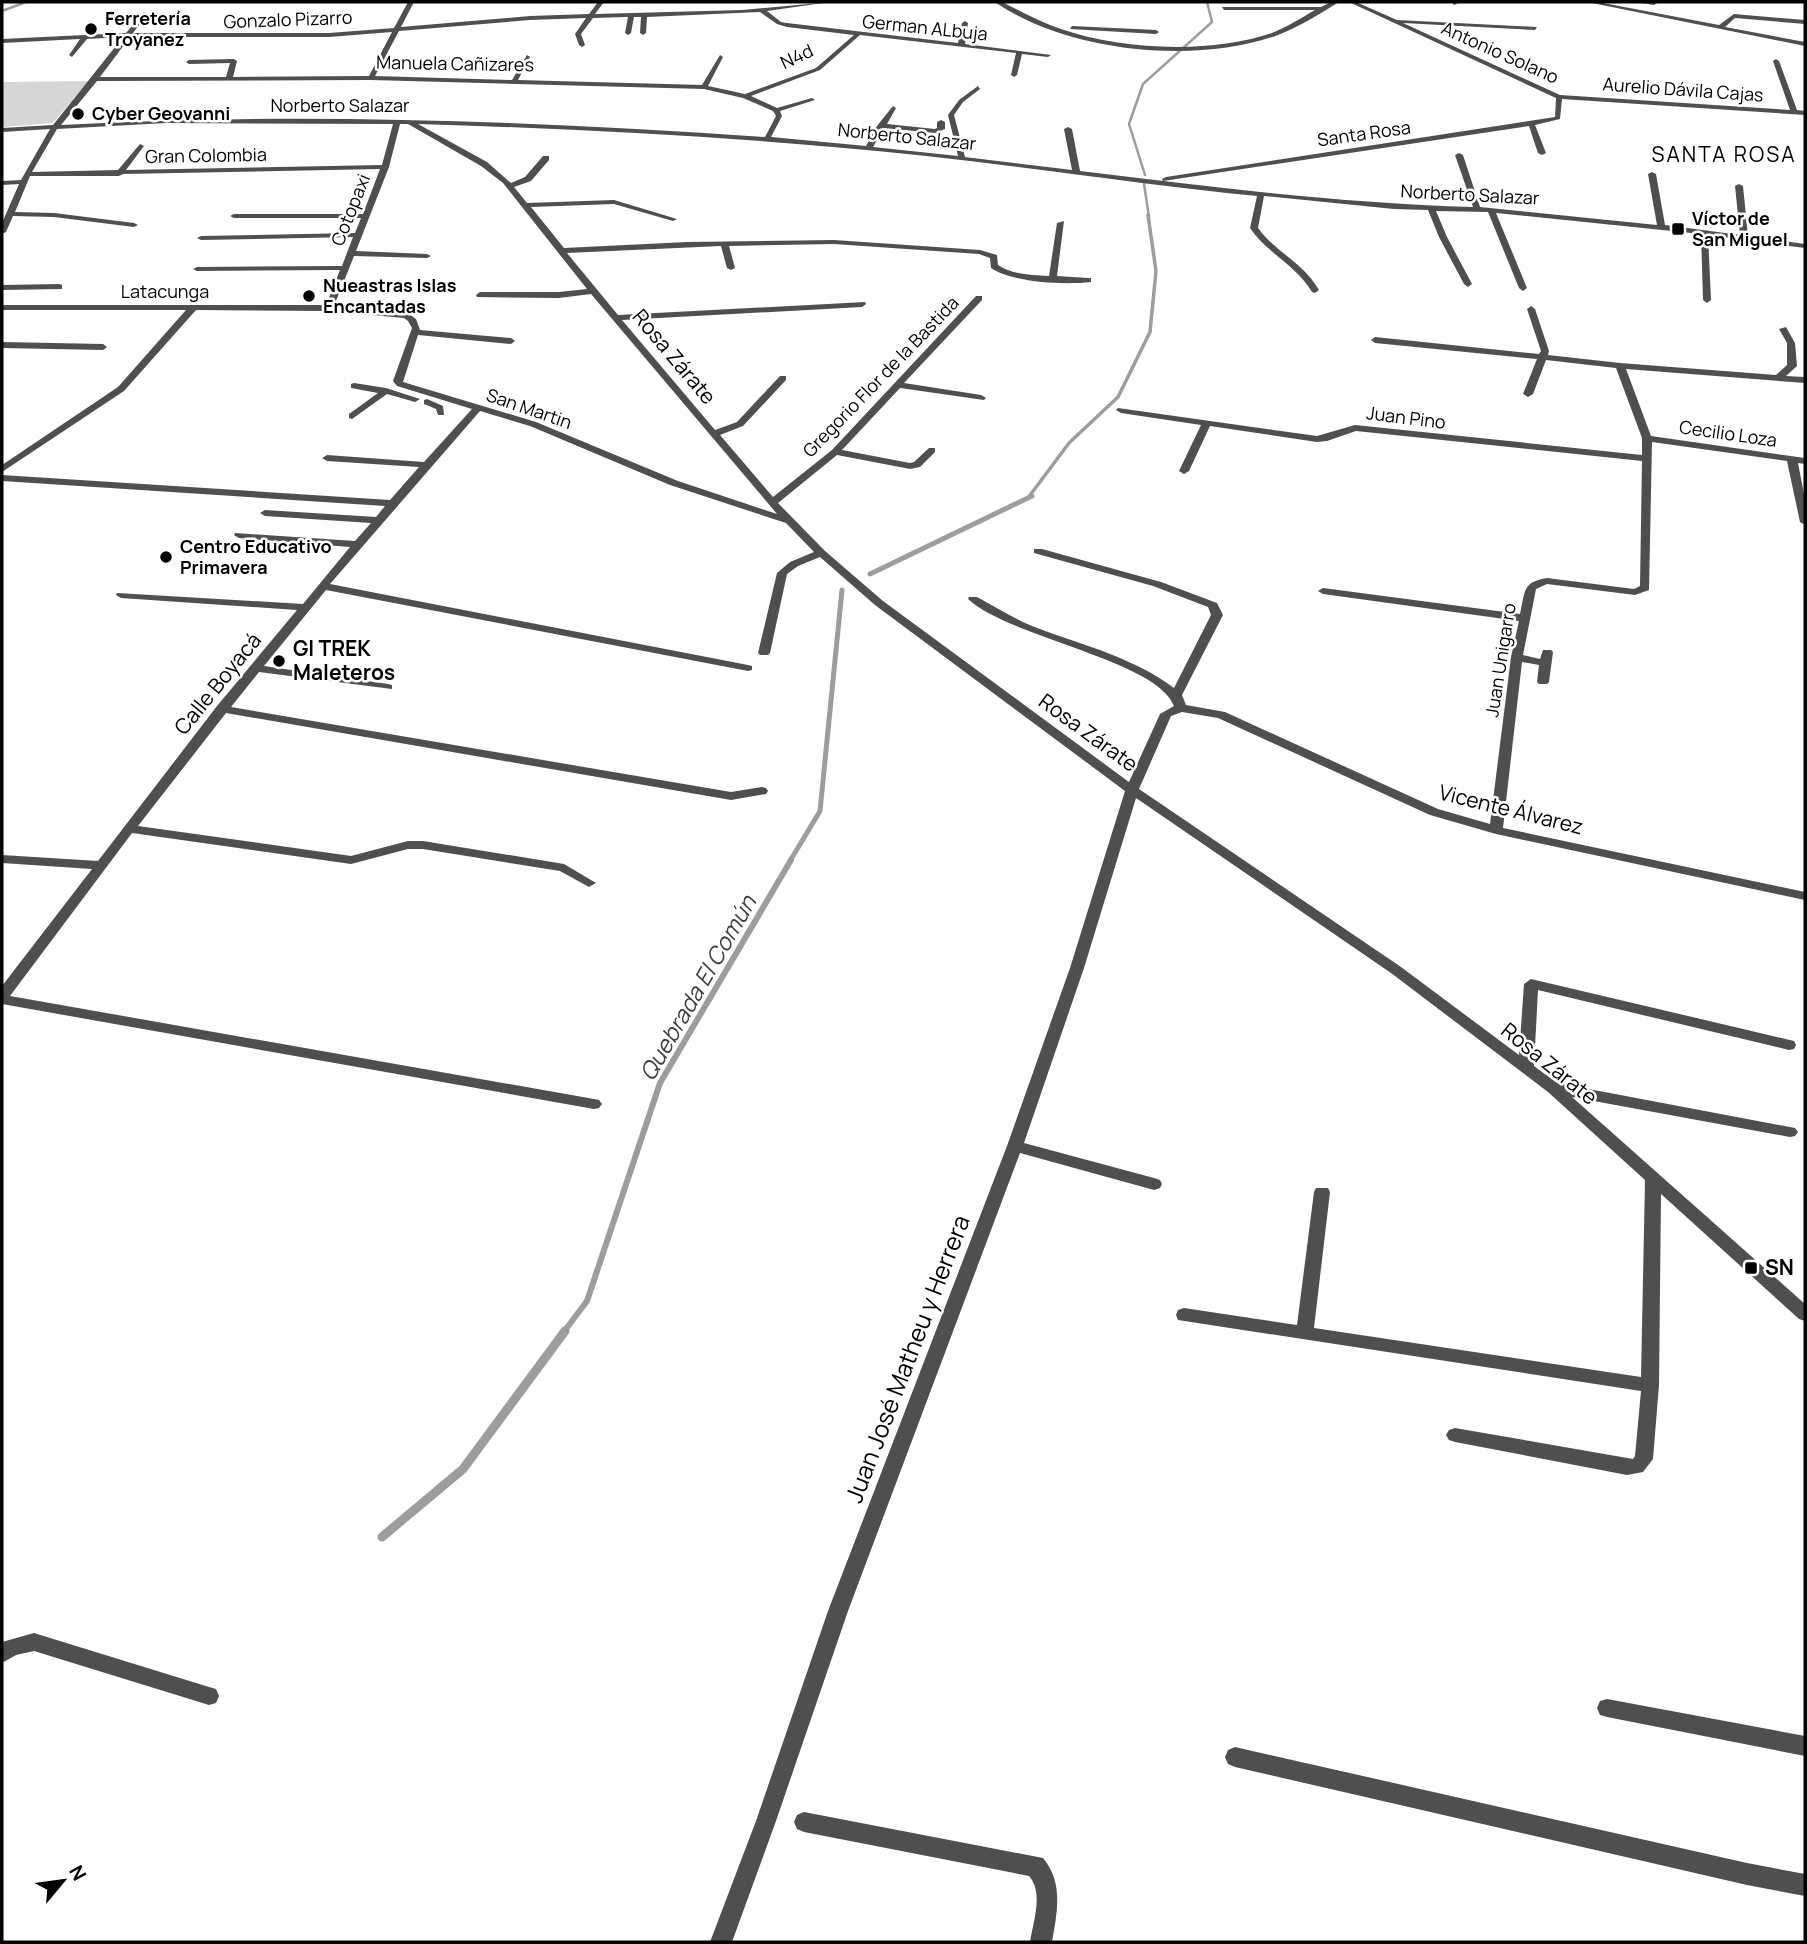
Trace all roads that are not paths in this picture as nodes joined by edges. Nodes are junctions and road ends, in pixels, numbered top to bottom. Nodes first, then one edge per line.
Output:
1 (422, 2) edge
2 (601, 2) edge
3 (732, 2) edge
4 (827, 2) edge
5 (998, 2) edge
6 (1336, 2) edge
7 (1352, 2) edge
8 (1590, 2) edge
9 (1639, 2) edge
10 (1654, 4) dead end
11 (409, 5) edge
12 (1224, 8) dead end
13 (1319, 8) junction
14 (762, 10) junction
15 (724, 13) junction
16 (144, 14) dead end
17 (631, 15) junction
18 (644, 15) junction
19 (589, 16) junction
20 (1391, 20) junction
21 (1805, 22) edge
22 (965, 23) dead end
23 (1043, 25) junction
24 (1721, 27) junction
25 (1535, 28) dead end
26 (395, 29) junction
27 (1156, 32) dead end
28 (628, 33) dead end
29 (643, 33) dead end
30 (867, 34) junction
31 (127, 35) junction
32 (857, 35) junction
33 (933, 36) dead end
34 (85, 37) junction
35 (2, 41) edge
36 (1805, 44) edge
37 (582, 45) dead end
38 (961, 46) junction
39 (1019, 52) junction
40 (72, 55) dead end
41 (1048, 55) dead end
42 (527, 57) dead end
43 (720, 57) dead end
44 (1776, 61) dead end
45 (189, 62) dead end
46 (1014, 75) dead end
47 (371, 78) junction
48 (95, 79) junction
49 (229, 79) junction
50 (514, 82) junction
51 (704, 87) junction
52 (978, 88) dead end
53 (745, 96) junction
54 (1559, 97) junction
55 (812, 100) dead end
56 (893, 108) dead end
57 (776, 110) junction
58 (1794, 112) junction
59 (1805, 113) edge
60 (403, 122) junction
61 (941, 122) dead end
62 (1531, 124) junction
63 (881, 126) junction
64 (55, 127) junction
65 (1068, 129) dead end
66 (2, 130) edge
67 (767, 139) junction
68 (140, 146) dead end
69 (868, 149) junction
70 (1542, 153) dead end
71 (1459, 155) dead end
72 (545, 158) dead end
73 (962, 158) junction
74 (385, 167) junction
75 (1076, 171) junction
76 (119, 174) junction
77 (1652, 174) dead end
78 (25, 178) junction
79 (1153, 180) junction
80 (2, 183) edge
81 (509, 186) junction
82 (1739, 186) dead end
83 (1261, 194) junction
84 (524, 205) junction
85 (1431, 208) junction
86 (1477, 209) junction
87 (1491, 210) junction
88 (9, 214) junction
89 (234, 216) dead end
90 (366, 216) junction
91 (673, 219) dead end
92 (1061, 223) dead end
93 (134, 225) dead end
94 (1662, 228) junction
95 (2, 232) edge
96 (1706, 233) junction
97 (358, 235) junction
98 (201, 237) dead end
99 (1744, 238) junction
100 (724, 244) junction
101 (1805, 246) edge
102 (560, 251) junction
103 (351, 253) junction
104 (427, 256) dead end
105 (345, 268) junction
106 (731, 268) dead end
107 (197, 269) dead end
108 (1053, 278) junction
109 (1088, 280) dead end
110 (1468, 284) dead end
111 (60, 287) dead end
112 (2, 288) edge
113 (1523, 288) dead end
114 (1315, 290) dead end
115 (593, 291) junction
116 (480, 295) dead end
117 (979, 298) dead end
118 (1707, 300) dead end
119 (862, 304) dead end
120 (2, 307) edge
121 (193, 307) junction
122 (329, 308) junction
123 (1531, 309) dead end
124 (617, 318) junction
125 (1783, 329) dead end
126 (414, 332) junction
127 (1375, 340) dead end
128 (511, 341) dead end
129 (2, 345) edge
130 (103, 347) dead end
131 (1544, 356) junction
132 (1620, 366) junction
133 (1779, 377) junction
134 (783, 378) dead end
135 (1805, 380) edge
136 (898, 385) junction
137 (354, 386) dead end
138 (386, 391) junction
139 (1528, 394) dead end
140 (439, 396) junction
141 (981, 398) dead end
142 (427, 402) junction
143 (478, 407) junction
144 (1121, 410) dead end
145 (441, 413) dead end
146 (352, 416) dead end
147 (1207, 423) junction
148 (714, 434) junction
149 (1647, 438) junction
150 (932, 450) dead end
151 (835, 452) junction
152 (327, 458) dead end
153 (1648, 459) junction
154 (1792, 460) junction
155 (1805, 461) edge
156 (426, 465) junction
157 (2, 470) edge
158 (1184, 471) dead end
159 (2, 478) edge
160 (391, 503) junction
161 (772, 503) junction
162 (265, 513) dead end
163 (377, 520) junction
164 (790, 522) junction
165 (1805, 522) edge
166 (239, 536) dead end
167 (357, 544) junction
168 (1038, 551) dead end
169 (821, 553) junction
170 (324, 586) junction
171 (1323, 591) dead end
172 (121, 596) dead end
173 (973, 599) dead end
174 (305, 607) junction
175 (1523, 618) junction
176 (764, 653) dead end
177 (1517, 657) junction
178 (255, 668) junction
179 (748, 668) dead end
180 (1543, 682) dead end
181 (388, 687) dead end
182 (1179, 702) junction
183 (221, 709) junction
184 (1132, 790) junction
185 (762, 791) dead end
186 (128, 828) junction
187 (1496, 830) junction
188 (2, 859) edge
189 (100, 865) junction
190 (589, 883) dead end
191 (1805, 897) edge
192 (2, 998) edge
193 (1790, 1045) dead end
194 (1526, 1068) junction
195 (1553, 1088) junction
196 (594, 1104) dead end
197 (1790, 1132) dead end
198 (1016, 1146) junction
199 (1653, 1179) junction
200 (1154, 1184) dead end
201 (1322, 1192) dead end
202 (1805, 1314) edge
203 (1184, 1315) dead end
204 (1305, 1333) junction
205 (1650, 1385) junction
206 (1455, 1435) dead end
207 (2, 1654) edge
208 (209, 1696) dead end
209 (1607, 1708) dead end
210 (1805, 1746) edge
211 (1235, 1757) dead end
212 (804, 1822) dead end
213 (1805, 1885) edge
214 (721, 1942) edge
215 (1041, 1942) edge

1 - 11 street
2 - 19 street
3 - 15 street
4 - 14 street, Gonzalo Pizarro
5 - 23 street
6 - 13 street
7 - 20 street, Antonio Solano
8 - 24 street
9 - 10 street
11 - 26 street
12 - 13 street
13 - 23 street
14 - 15 street, Gonzalo Pizarro
14 - 32 street, German ALbuja
15 - 18 street, Gonzalo Pizarro
16 - 31 street
17 - 18 street, Gonzalo Pizarro
17 - 19 street, Gonzalo Pizarro
17 - 28 street
18 - 29 street
19 - 26 street, Gonzalo Pizarro
19 - 37 street
20 - 25 street
20 - 54 street, Antonio Solano
21 - 24 street
22 - 38 street
23 - 27 street
24 - 36 street
26 - 31 street, Gonzalo Pizarro
26 - 47 street
30 - 32 street, German ALbuja
30 - 33 street
30 - 38 street, German ALbuja
31 - 34 street, Gonzalo Pizarro
31 - 48 street
32 - 53 street, N4d
34 - 35 street, Gonzalo Pizarro
34 - 40 street
38 - 39 street, German ALbuja
39 - 41 street, German ALbuja
39 - 46 street
42 - 50 street
43 - 51 street
44 - 58 street
45 - 49 street
47 - 49 street, Manuela Cañizares
47 - 50 street, Manuela Cañizares
48 - 49 street, Manuela Cañizares
48 - 64 street
50 - 51 street, Manuela Cañizares
51 - 53 street, Manuela Cañizares
52 - 73 street
53 - 57 street, Manuela Cañizares
54 - 58 street, Aurelio Dávila Cajas
54 - 62 street, Santa Rosa
55 - 57 street
56 - 63 street
57 - 67 street
58 - 59 street, Aurelio Dávila Cajas
60 - 64 street, Norberto Salazar
60 - 67 street, Norberto Salazar
60 - 74 street, Cotopaxi
60 - 81 street, Rosa Zárate
61 - 63 street
62 - 70 street
62 - 79 street, Santa Rosa
63 - 69 street
64 - 66 street, Norberto Salazar
64 - 78 street
65 - 75 street
67 - 69 street, Norberto Salazar
68 - 76 street
69 - 73 street, Norberto Salazar
71 - 86 street
72 - 81 street
73 - 75 street, Norberto Salazar
74 - 76 street, Gran Colombia
74 - 90 street, Cotopaxi
75 - 79 street, Norberto Salazar
76 - 78 street, Gran Colombia
77 - 94 street
78 - 80 street, Gran Colombia
78 - 88 street
79 - 83 street, Norberto Salazar
81 - 84 street, Rosa Zárate
82 - 99 street
83 - 85 street, Norberto Salazar
83 - 114 street
84 - 91 street
84 - 102 street, Rosa Zárate
85 - 86 street, Norberto Salazar
85 - 110 street
86 - 87 street, Norberto Salazar
87 - 94 street, Norberto Salazar
87 - 113 street
88 - 93 street
88 - 95 street
89 - 90 street
90 - 97 street, Cotopaxi
92 - 108 street
94 - 96 street, Norberto Salazar
96 - 99 street, Norberto Salazar
96 - 118 street
97 - 98 street
97 - 103 street, Cotopaxi
99 - 101 street, Norberto Salazar
100 - 102 street
100 - 106 street
100 - 108 street
102 - 115 street, Rosa Zárate
103 - 104 street
103 - 105 street, Cotopaxi
105 - 107 street
105 - 122 street, Cotopaxi
108 - 109 street
111 - 112 street
115 - 116 street
115 - 124 street, Rosa Zárate
117 - 136 street, Gregorio Flor de la Bastida
119 - 124 street
120 - 121 street, Latacunga
121 - 122 street, Latacunga
121 - 157 street
122 - 126 street
123 - 131 street
124 - 148 street, Rosa Zárate
125 - 133 street
126 - 128 street
126 - 140 street, San Martin
127 - 131 street
129 - 130 street
131 - 132 street
131 - 139 street
132 - 133 street
132 - 149 street, Juan Unigarro
133 - 135 street
134 - 148 street
136 - 141 street
136 - 151 street, Gregorio Flor de la Bastida
137 - 138 street
138 - 142 street
138 - 146 street
140 - 142 street
140 - 143 street, San Martin
142 - 145 street
143 - 156 street, Calle Boyacá
143 - 164 street, San Martin
144 - 147 street, Juan Pino
147 - 153 street, Juan Pino
147 - 158 street
148 - 161 street, Rosa Zárate
149 - 153 street, Juan Unigarro
149 - 154 street, Cecilio Loza
150 - 151 street
151 - 161 street, Gregorio Flor de la Bastida
152 - 156 street
153 - 175 street, Juan Unigarro
154 - 155 street, Cecilio Loza
154 - 165 street
156 - 160 street, Calle Boyacá
159 - 160 street
160 - 163 street, Calle Boyacá
161 - 164 street, Rosa Zárate
162 - 163 street
163 - 167 street, Calle Boyacá
164 - 169 street, Rosa Zárate
166 - 167 street
167 - 170 street, Calle Boyacá
168 - 182 street
169 - 176 street
169 - 184 street, Rosa Zárate
170 - 174 street, Calle Boyacá
170 - 179 street
171 - 175 street
172 - 174 street
173 - 182 street
174 - 178 street, Calle Boyacá
175 - 177 street, Juan Unigarro
177 - 180 street
177 - 187 street, Juan Unigarro
178 - 181 street
178 - 183 street, Calle Boyacá
182 - 184 street
182 - 187 street, Vicente Álvarez
183 - 185 street
183 - 186 street, Calle Boyacá
184 - 194 street, Rosa Zárate
184 - 198 street, Juan José Matheu y Herrera
186 - 189 street, Calle Boyacá
186 - 190 street
187 - 191 street, Vicente Álvarez
188 - 189 street
189 - 192 street, Calle Boyacá
192 - 196 street
193 - 194 street
194 - 195 street, Rosa Zárate
195 - 197 street
195 - 199 street, Rosa Zárate
198 - 200 street
198 - 214 street, Juan José Matheu y Herrera
199 - 202 street, Rosa Zárate
199 - 205 street
201 - 204 street
203 - 204 street
204 - 205 street
205 - 206 street
207 - 208 street
209 - 210 street
211 - 213 street
212 - 215 street

